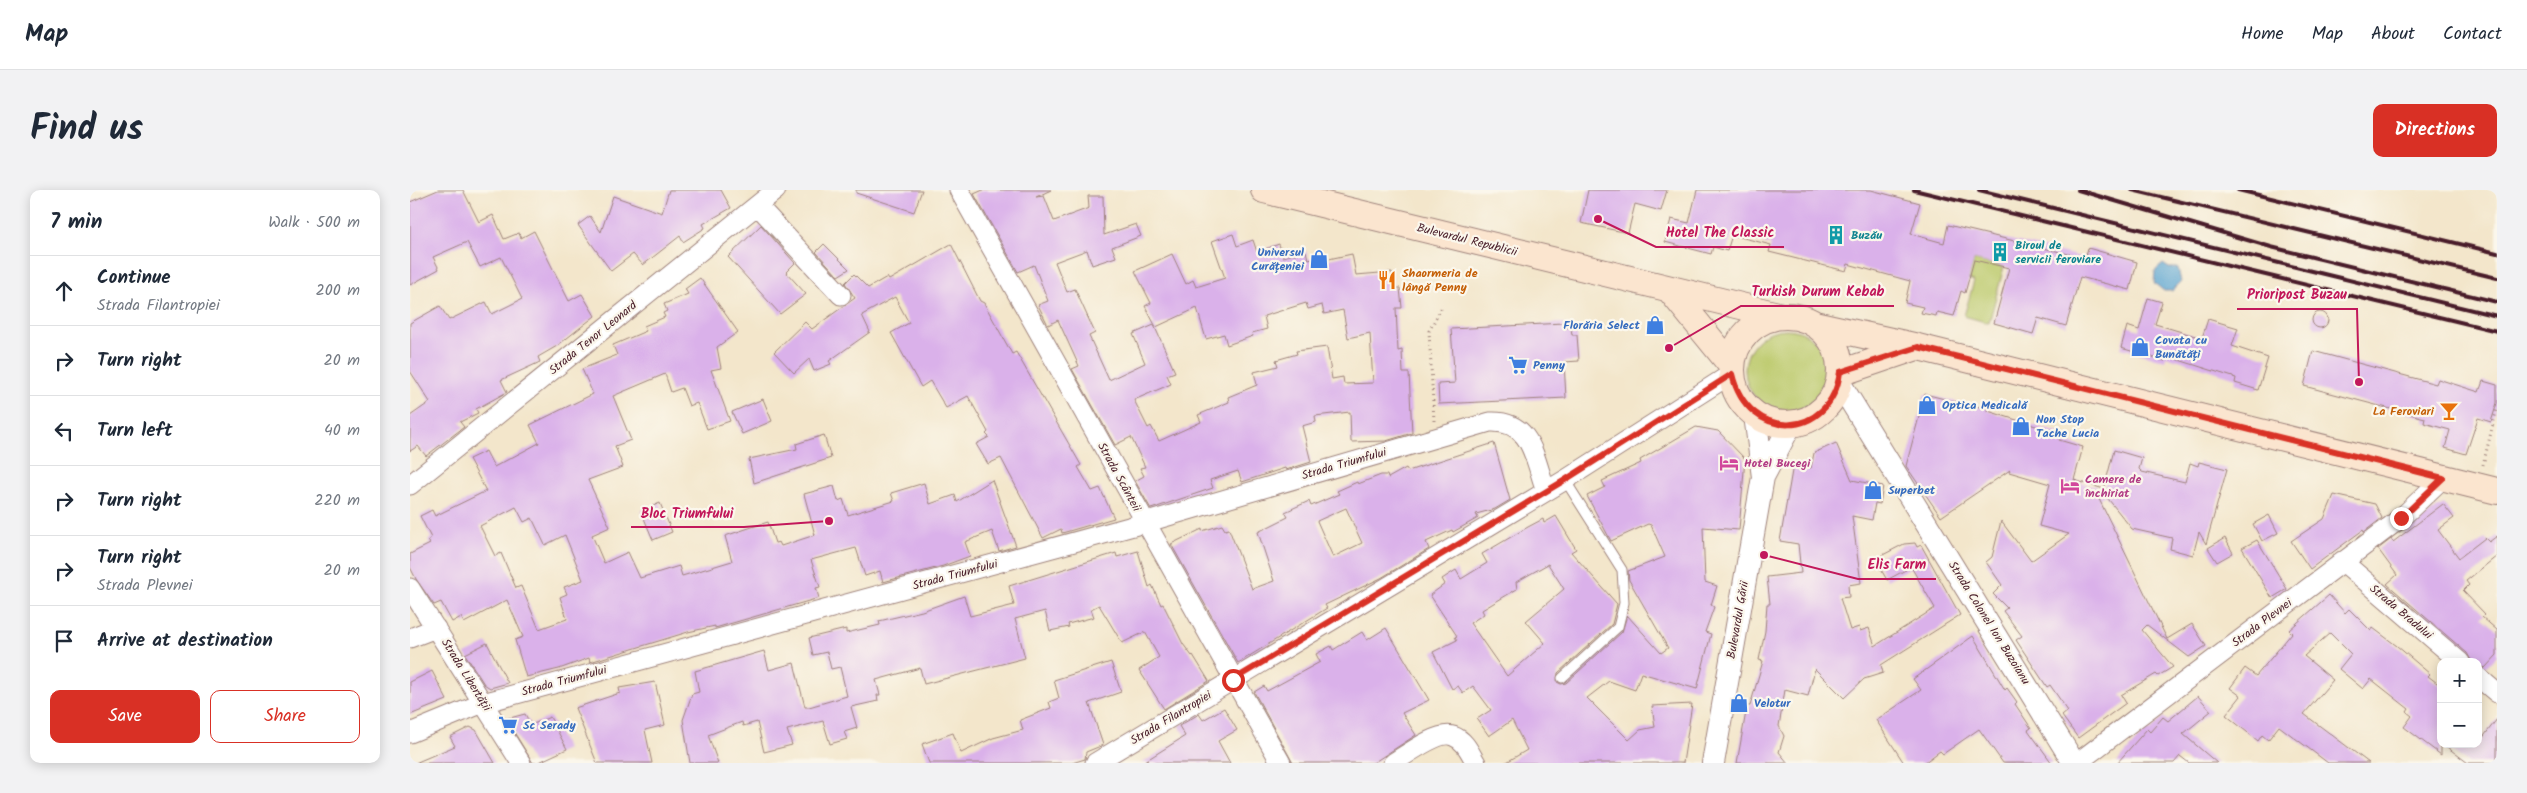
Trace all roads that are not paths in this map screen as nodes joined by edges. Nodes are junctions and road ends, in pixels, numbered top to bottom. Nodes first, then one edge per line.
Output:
1 (776, 190) edge
2 (959, 190) edge
3 (1264, 190) edge
4 (758, 206) junction
5 (1670, 290) junction
6 (841, 295) dead end
7 (1782, 316) junction
8 (1814, 324) junction
9 (1918, 347) junction
10 (1732, 370) junction
11 (1840, 377) junction
12 (1755, 415) junction
13 (1792, 424) junction
14 (1763, 477) junction
15 (2443, 478) junction
16 (1565, 480) junction
17 (410, 485) edge
18 (2488, 489) edge
19 (1546, 490) junction
20 (1144, 523) junction
21 (2342, 561) junction
22 (410, 588) edge
23 (436, 628) junction
24 (410, 638) edge
25 (2455, 658) edge
26 (1562, 678) dead end
27 (1233, 680) junction
28 (2482, 680) edge
29 (2497, 693) edge
30 (483, 703) junction
31 (410, 733) edge
32 (521, 763) edge
33 (1095, 763) edge
34 (1280, 763) edge
35 (1393, 763) edge
36 (1476, 763) edge
37 (1713, 763) edge
38 (2076, 763) edge

1 - 4 street, Strada Tenor Leonard
2 - 20 street, Strada Scânteii
3 - 5 main road, Bulevardul Republicii
4 - 6 street
4 - 17 street, Strada Tenor Leonard
5 - 7 main road, Bulevardul Republicii
5 - 10 main road
7 - 8 main road
7 - 10 main road
8 - 9 main road
8 - 11 main road
9 - 11 main road
9 - 15 main road
10 - 12 main road
10 - 16 street, Strada Filantropiei
11 - 13 main road
11 - 38 street, Strada Colonel Ion Buzoianu
12 - 13 main road
12 - 14 street, Bulevardul Gării
13 - 14 street, Bulevardul Gării
14 - 37 street, Bulevardul Gării
15 - 18 main road
15 - 21 street, Strada Plevnei
16 - 19 street, Strada Filantropiei
16 - 26 lane
19 - 20 street, Strada Triumfului
19 - 27 street, Strada Filantropiei
20 - 27 street, Strada Scânteii
20 - 30 street, Strada Triumfului
21 - 25 street, Strada Bradului
21 - 38 street, Strada Plevnei
22 - 23 street, Strada Libertății
23 - 24 street
23 - 30 street, Strada Libertății
27 - 33 street, Strada Filantropiei
27 - 34 street, Strada Scânteii
28 - 29 street
30 - 31 street, Strada Triumfului
30 - 32 street, Strada Libertății
35 - 36 street

